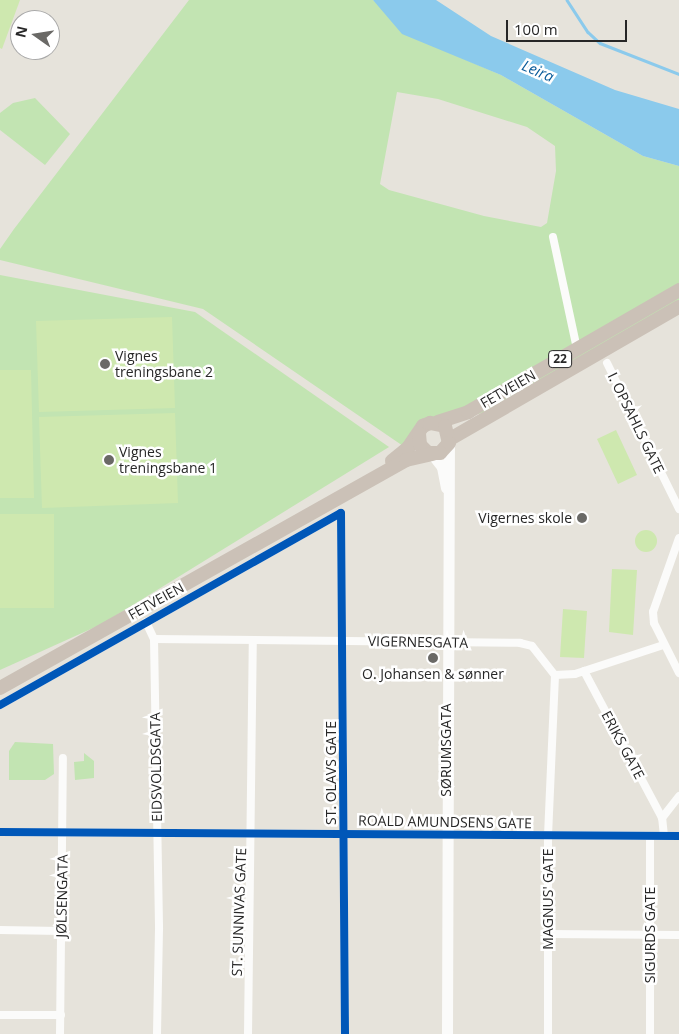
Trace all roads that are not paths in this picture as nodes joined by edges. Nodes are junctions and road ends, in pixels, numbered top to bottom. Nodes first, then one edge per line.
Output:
1 (553, 237) dead end
2 (679, 290) edge
3 (679, 307) edge
4 (577, 349) junction
5 (607, 363) dead end
6 (438, 422) junction
7 (419, 433) junction
8 (450, 441) junction
9 (432, 454) junction
10 (447, 497) junction
11 (679, 508) edge
12 (312, 514) junction
13 (679, 538) edge
14 (146, 622) junction
15 (154, 639) junction
16 (253, 641) junction
17 (344, 641) junction
18 (450, 643) junction
19 (664, 644) junction
20 (584, 671) junction
21 (679, 672) edge
22 (555, 675) junction
23 (0, 688) edge
24 (0, 705) edge
25 (63, 758) dead end
26 (679, 796) edge
27 (662, 818) junction
28 (63, 831) junction
29 (0, 832) edge
30 (158, 832) junction
31 (344, 833) junction
32 (254, 834) junction
33 (446, 835) junction
34 (548, 836) junction
35 (650, 836) junction
36 (664, 836) junction
37 (679, 836) edge
38 (0, 930) edge
39 (61, 931) junction
40 (548, 934) junction
41 (650, 935) junction
42 (679, 935) edge
43 (0, 1015) edge
44 (61, 1015) junction
45 (60, 1034) edge
46 (157, 1034) edge
47 (248, 1034) edge
48 (344, 1034) edge
49 (447, 1034) edge
50 (548, 1034) edge
51 (650, 1034) edge

1 - 4 street
2 - 4 highway, FETVEIEN / 22
3 - 8 highway, FETVEIEN / 22
4 - 6 highway, FETVEIEN / 22
5 - 11 street, I. OPSAHLS GATE
6 - 7 highway, 22
6 - 8 highway
7 - 9 highway
7 - 12 highway, FETVEIEN / 22
8 - 9 highway, 22
8 - 10 main road, SØRUMSGATA
9 - 10 main road, SØRUMSGATA
9 - 12 highway, FETVEIEN / 22
10 - 18 main road, SØRUMSGATA
12 - 23 highway, FETVEIEN / 22
13 - 19 street
14 - 15 street, EIDSVOLDSGATA
14 - 17 street, ST. OLAVS GATE
14 - 24 street
15 - 16 street, VIGERNESGATA
15 - 30 street, EIDSVOLDSGATA
16 - 17 street, VIGERNESGATA
16 - 32 street, ST. SUNNIVAS GATE
17 - 18 street, VIGERNESGATA
17 - 31 street, ST. OLAVS GATE
18 - 22 street, VIGERNESGATA
18 - 33 main road, SØRUMSGATA
19 - 20 street
19 - 21 street
20 - 22 street
20 - 27 street, ERIKS GATE
22 - 34 street, MAGNUS' GATE
25 - 28 street, JØLSENGATA
26 - 27 street
27 - 36 street
28 - 29 street, ROALD AMUNDSENS GATE
28 - 30 street, ROALD AMUNDSENS GATE
28 - 39 street, JØLSENGATA
30 - 32 street, ROALD AMUNDSENS GATE
30 - 46 street, EIDSVOLDSGATA
31 - 32 street, ROALD AMUNDSENS GATE
31 - 33 street, ROALD AMUNDSENS GATE
31 - 48 street, ST. OLAVS GATE
32 - 47 street, ST. SUNNIVAS GATE
33 - 34 street, ROALD AMUNDSENS GATE
33 - 49 main road, SØRUMSGATA
34 - 35 street, ROALD AMUNDSENS GATE
34 - 40 street, MAGNUS' GATE
35 - 36 street, ROALD AMUNDSENS GATE
35 - 41 street, SIGURDS GATE
36 - 37 street, ROALD AMUNDSENS GATE
38 - 39 street
39 - 44 street, JØLSENGATA
40 - 41 street
40 - 50 street, MAGNUS' GATE
41 - 42 street
41 - 51 street, SIGURDS GATE
43 - 44 street
44 - 45 street, JØLSENGATA

